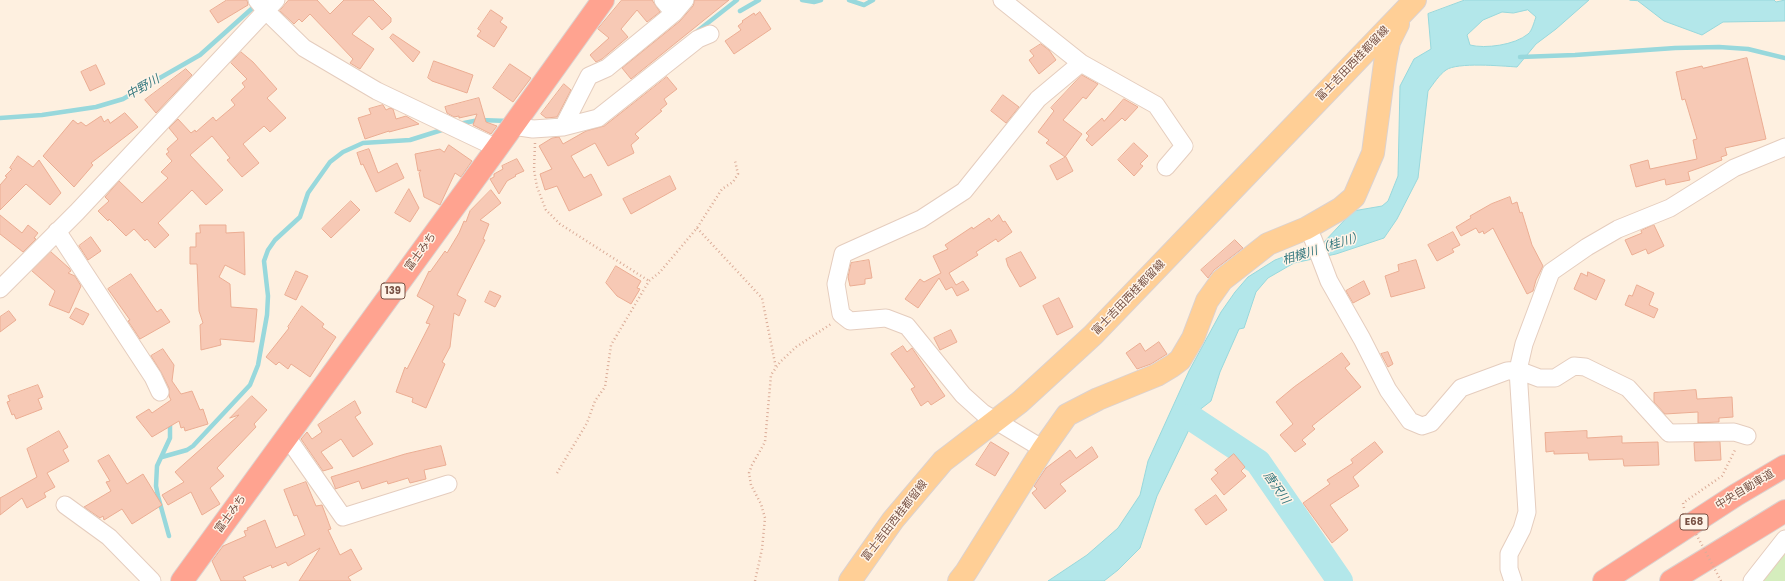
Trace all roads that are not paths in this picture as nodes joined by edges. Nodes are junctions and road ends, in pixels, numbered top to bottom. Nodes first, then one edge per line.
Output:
1 (603, 0) edge
2 (663, 0) edge
3 (685, 0) edge
4 (1002, 0) edge
5 (1406, 3) edge
6 (265, 4) edge
7 (674, 13) junction
8 (710, 34) dead end
9 (1081, 63) junction
10 (513, 126) junction
11 (563, 127) junction
12 (497, 148) junction
13 (1785, 148) edge
14 (1166, 167) dead end
15 (57, 231) junction
16 (1310, 233) junction
17 (4, 279) edge
18 (1518, 370) junction
19 (160, 392) dead end
20 (1744, 436) road end
21 (286, 437) junction
22 (1043, 449) junction
23 (1785, 466) edge
24 (448, 484) dead end
25 (65, 506) dead end
26 (1785, 511) edge
27 (1785, 539) edge
28 (186, 579) edge
29 (152, 581) edge
30 (850, 581) edge
31 (959, 581) edge
32 (1513, 581) edge
33 (1604, 581) edge
34 (1671, 581) edge
35 (1752, 581) edge

1 - 10 highway, 富士みち / 139
2 - 7 street
3 - 7 street
4 - 9 street
5 - 16 main road, 富士吉田西桂都留線
5 - 30 main road, 富士吉田西桂都留線
6 - 12 street
6 - 15 street
7 - 11 street
8 - 11 street
9 - 14 street
9 - 22 street
10 - 11 street
10 - 12 highway, 富士みち / 139
12 - 21 highway, 富士みち / 139
13 - 18 street
15 - 17 street
15 - 19 street
16 - 18 street
16 - 22 main road, 富士吉田西桂都留線
18 - 20 street
18 - 32 street
21 - 24 street
21 - 28 highway, 富士みち / 139
22 - 31 main road, 富士吉田西桂都留線
23 - 33 highway, 中央自動車道 / E68
25 - 29 street
26 - 34 highway
27 - 35 street

